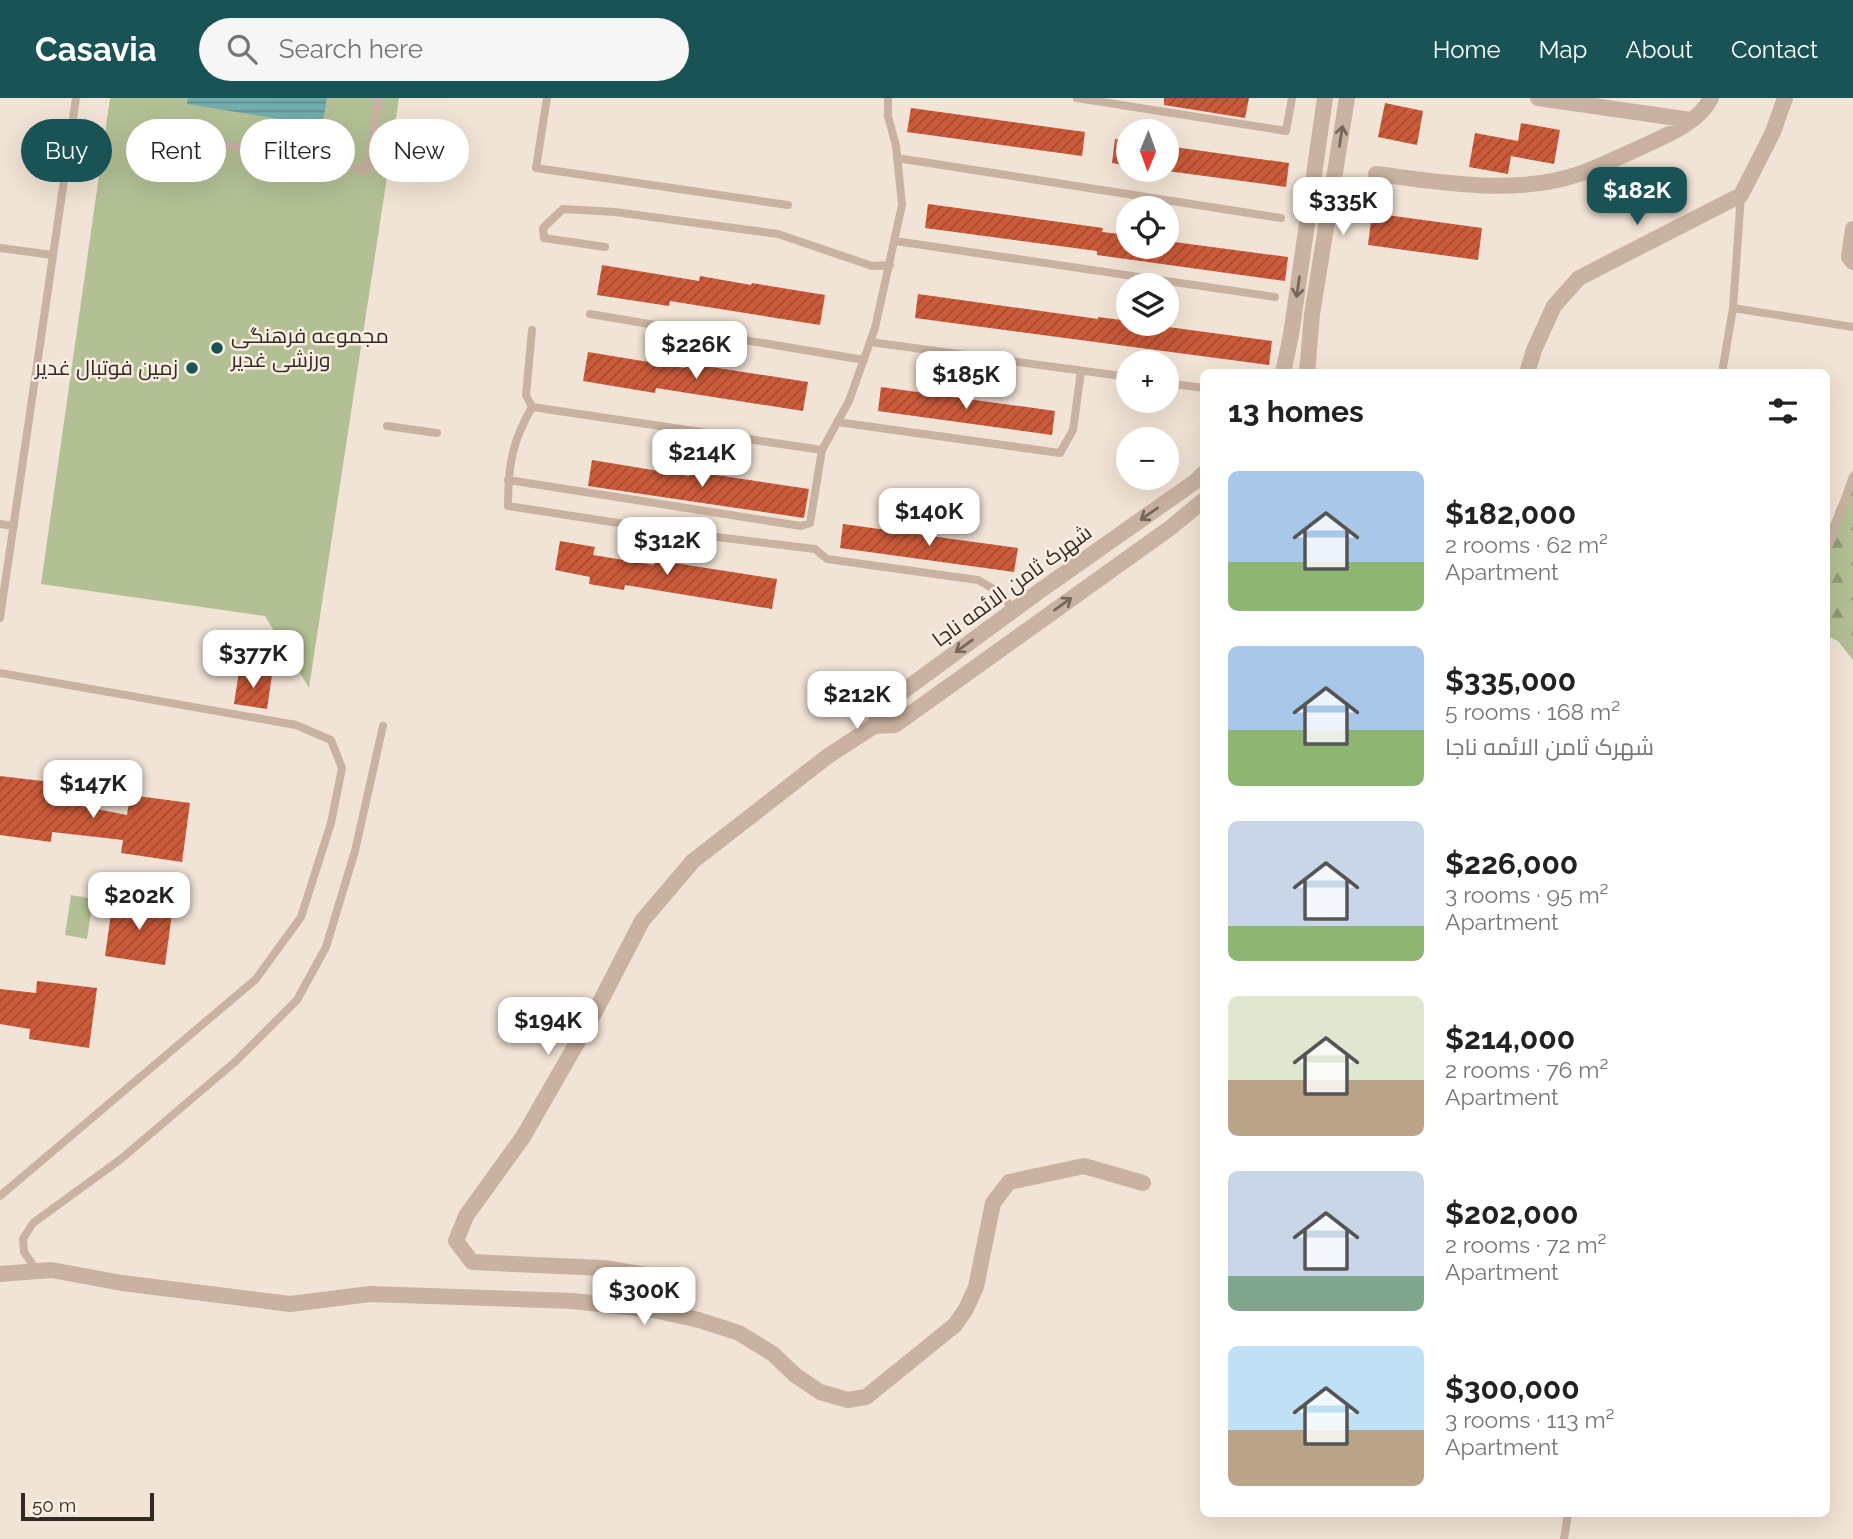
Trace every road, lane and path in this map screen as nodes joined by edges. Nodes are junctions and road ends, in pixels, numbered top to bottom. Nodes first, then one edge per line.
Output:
1 (76, 98) edge
2 (379, 98) edge
3 (547, 98) edge
4 (888, 98) edge
5 (1077, 98) edge
6 (1292, 98) edge
7 (1325, 98) edge
8 (1347, 98) edge
9 (1538, 98) edge
10 (1711, 98) edge
11 (1785, 98) edge
12 (1691, 120) junction
13 (226, 145) edge
14 (897, 158) junction
15 (1376, 174) dead end
16 (1741, 195) junction
17 (788, 205) dead end
18 (1281, 218) dead end
19 (1853, 229) edge
20 (895, 241) junction
21 (605, 247) dead end
22 (0, 248) edge
23 (53, 255) junction
24 (1853, 262) edge
25 (890, 265) junction
26 (1275, 297) dead end
27 (1733, 308) junction
28 (590, 314) dead end
29 (1293, 323) junction
30 (1311, 324) junction
31 (1853, 327) edge
32 (532, 330) dead end
33 (870, 342) junction
34 (864, 360) junction
35 (1284, 369) edge
36 (1307, 369) edge
37 (1528, 369) edge
38 (1723, 369) edge
39 (1081, 371) junction
40 (1116, 375) edge
41 (1179, 385) edge
42 (1200, 387) edge
43 (532, 407) junction
44 (837, 422) junction
45 (387, 426) dead end
46 (437, 433) dead end
47 (822, 450) junction
48 (1853, 476) edge
49 (1200, 477) edge
50 (508, 480) junction
51 (1200, 503) edge
52 (0, 524) edge
53 (13, 526) junction
54 (1830, 541) edge
55 (1014, 610) junction
56 (0, 618) edge
57 (1029, 629) junction
58 (0, 674) edge
59 (383, 726) dead end
60 (874, 726) junction
61 (1143, 1183) dead end
62 (0, 1196) edge
63 (37, 1271) junction
64 (0, 1273) edge
65 (682, 1281) dead end
66 (1567, 1517) edge
67 (1564, 1539) edge

1 - 23 lane
2 - 13 lane
3 - 17 lane
4 - 14 lane
5 - 6 lane
7 -> 29 street
30 -> 8 street
9 - 12 street
10 - 12 street
11 - 16 street
12 - 15 street
14 - 18 lane
14 - 20 lane
16 - 27 lane
16 - 37 street
19 - 24 street
20 - 25 lane
20 - 26 lane
21 - 25 lane
22 - 23 lane
23 - 53 lane
25 - 33 lane
27 - 31 lane
27 - 38 lane
28 - 34 lane
29 - 30 street
29 - 35 street
30 - 36 street
32 - 43 lane
33 - 34 lane
33 - 39 lane
34 - 44 lane
39 - 40 lane
39 - 44 lane
41 - 42 lane
43 - 47 lane
43 - 50 lane
44 - 47 lane
45 - 46 lane
47 - 50 lane
48 - 54 lane
49 -> 55 street, شهرک ثامن الائمه ناجا
50 - 55 lane
57 -> 51 street
52 - 53 lane
53 - 56 lane
55 - 57 street
55 -> 60 street, شهرک ثامن الائمه ناجا
57 - 60 street
58 - 62 lane
59 - 63 lane
60 - 65 street
61 - 63 street
63 - 64 street
66 - 67 lane

